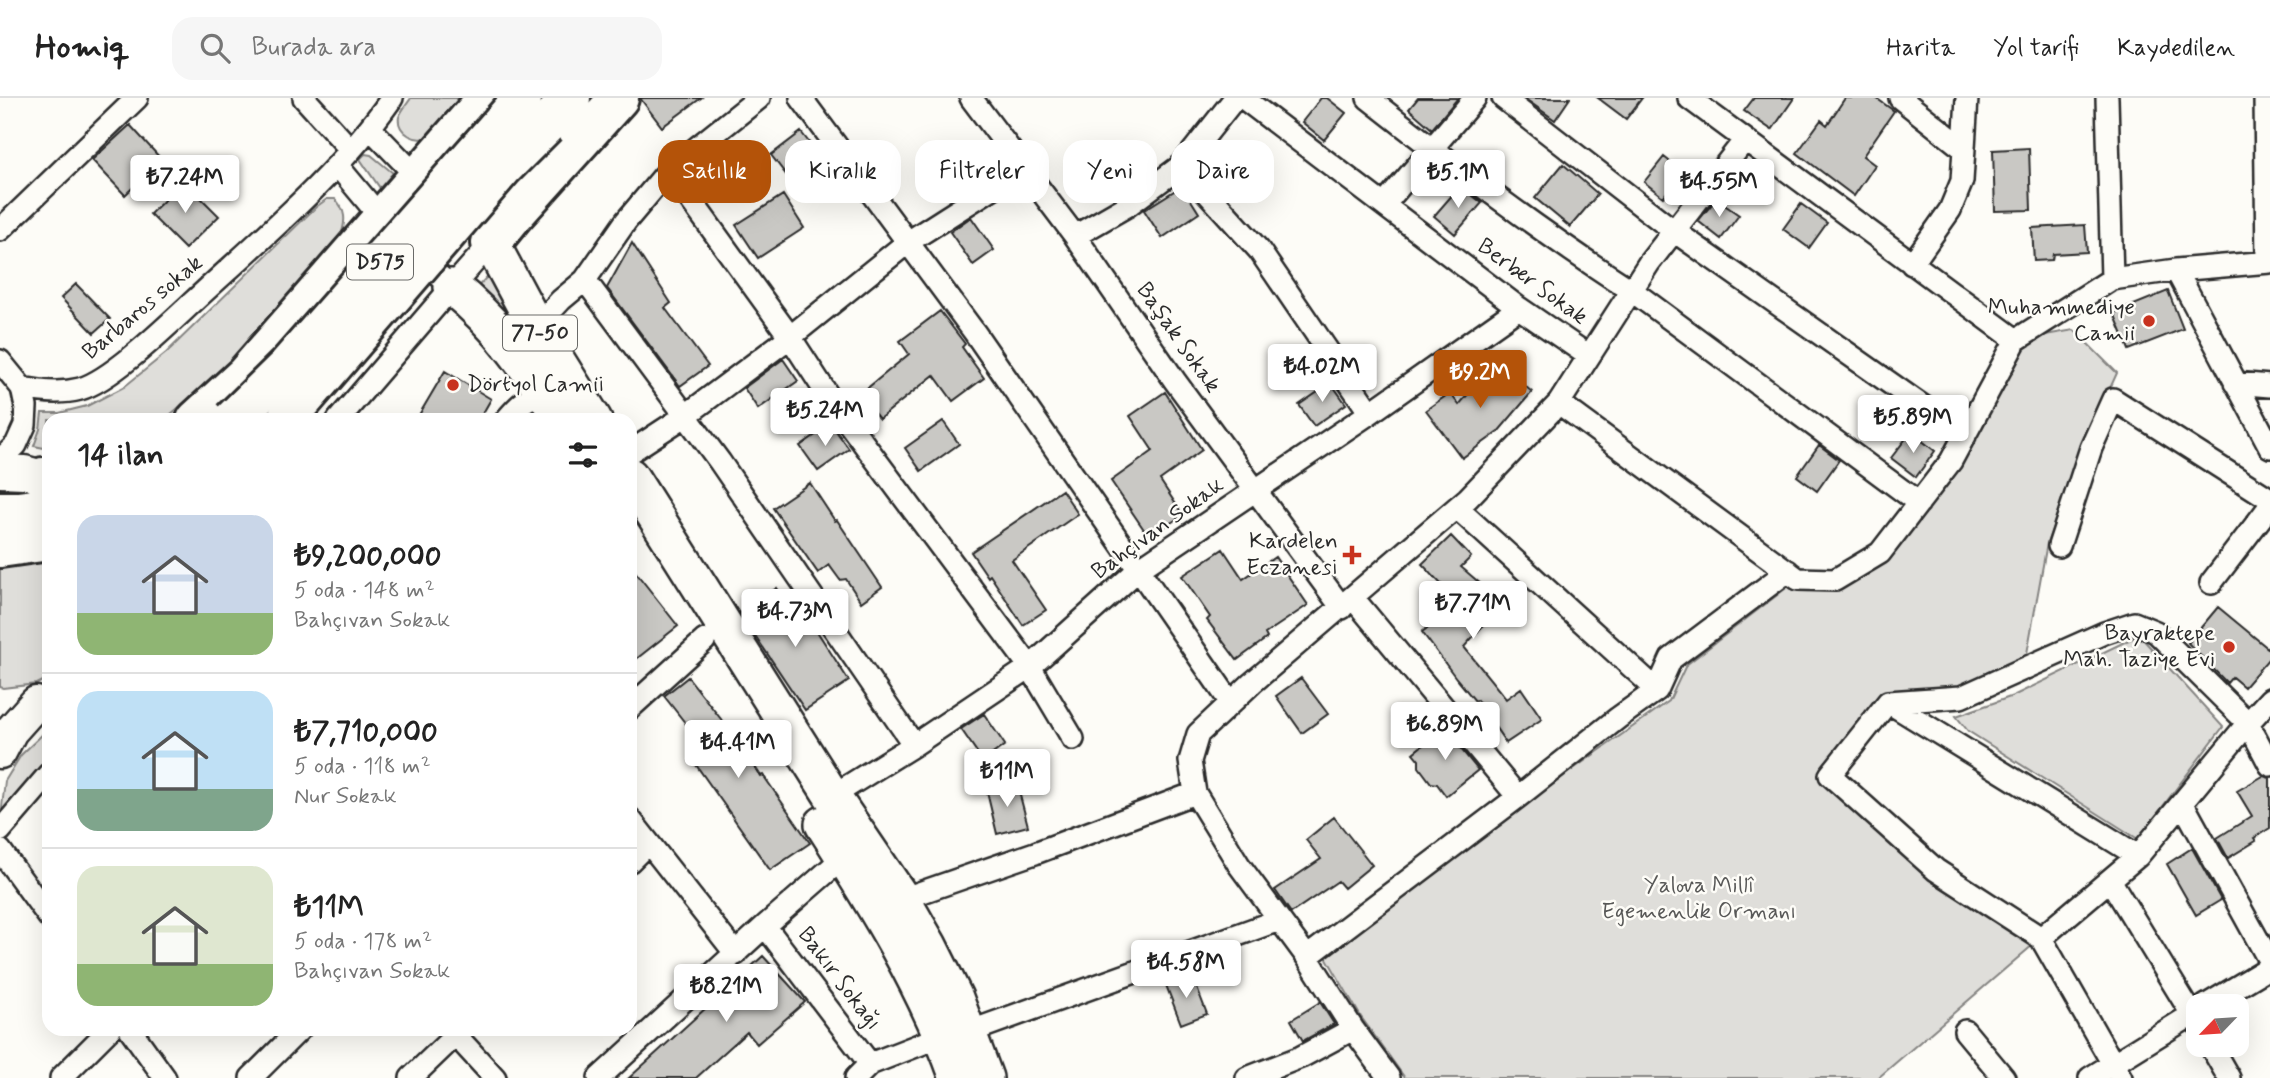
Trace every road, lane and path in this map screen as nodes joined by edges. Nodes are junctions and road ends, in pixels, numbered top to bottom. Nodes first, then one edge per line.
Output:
1 (137, 98) edge
2 (304, 98) edge
3 (392, 98) edge
4 (619, 98) edge
5 (759, 98) edge
6 (801, 98) edge
7 (971, 98) edge
8 (1236, 98) edge
9 (1243, 98) edge
10 (1368, 98) edge
11 (1475, 98) edge
12 (1503, 98) edge
13 (1689, 98) edge
14 (1900, 98) edge
15 (1967, 98) edge
16 (2106, 98) edge
17 (2265, 98) edge
18 (530, 104) edge
19 (370, 129) junction
20 (706, 140) edge
21 (1003, 140) edge
22 (1202, 140) edge
23 (1744, 141) junction
24 (1964, 149) junction
25 (1433, 150) junction
26 (344, 158) junction
27 (1171, 173) edge
28 (419, 174) junction
29 (658, 183) edge
30 (1049, 201) edge
31 (693, 203) edge
32 (969, 203) edge
33 (1216, 203) edge
34 (1384, 205) junction
35 (382, 219) junction
36 (0, 230) edge
37 (1674, 231) junction
38 (1075, 236) junction
39 (908, 242) junction
40 (491, 243) junction
41 (2269, 262) edge
42 (1912, 264) junction
43 (2176, 270) junction
44 (2112, 279) junction
45 (586, 280) junction
46 (452, 287) junction
47 (1632, 290) junction
48 (1519, 308) junction
49 (536, 327) junction
50 (790, 337) junction
51 (2016, 341) junction
52 (1589, 356) junction
53 (0, 361) edge
54 (2235, 383) junction
55 (2270, 386) edge
56 (22, 388) junction
57 (1559, 403) junction
58 (553, 406) edge
59 (204, 413) edge
60 (239, 413) edge
61 (292, 413) edge
62 (344, 413) edge
63 (512, 413) edge
64 (590, 413) edge
65 (1370, 413) junction
66 (685, 416) junction
67 (1965, 436) junction
68 (637, 447) edge
69 (2270, 447) edge
70 (0, 460) edge
71 (0, 471) edge
72 (42, 482) edge
73 (637, 487) edge
74 (42, 490) edge
75 (1257, 490) junction
76 (2270, 499) edge
77 (1919, 503) junction
78 (2270, 506) edge
79 (1457, 508) junction
80 (0, 511) edge
81 (637, 534) edge
82 (42, 542) edge
83 (2059, 546) dead end
84 (0, 548) edge
85 (1139, 569) junction
86 (1788, 571) junction
87 (2211, 583) dead end
88 (1347, 603) junction
89 (705, 640) junction
90 (1030, 667) junction
91 (1657, 690) junction
92 (2270, 699) edge
93 (42, 700) edge
94 (637, 702) edge
95 (1888, 702) junction
96 (1231, 703) junction
97 (0, 706) edge
98 (2248, 723) junction
99 (1073, 739) dead end
100 (914, 745) junction
101 (0, 752) edge
102 (2270, 765) edge
103 (42, 782) edge
104 (1195, 793) junction
105 (832, 796) junction
106 (1518, 797) junction
107 (2183, 804) junction
108 (637, 828) edge
109 (0, 831) edge
110 (648, 843) junction
111 (0, 850) edge
112 (637, 853) edge
113 (2138, 856) junction
114 (844, 857) junction
115 (2110, 880) junction
116 (902, 899) junction
117 (42, 907) edge
118 (1279, 920) junction
119 (765, 926) junction
120 (2040, 938) junction
121 (736, 954) junction
122 (1307, 957) junction
123 (2270, 964) edge
124 (2227, 994) edge
125 (2186, 996) edge
126 (2186, 1022) edge
127 (1353, 1029) junction
128 (1965, 1031) dead end
129 (103, 1036) edge
130 (135, 1036) edge
131 (293, 1036) edge
132 (451, 1036) edge
133 (460, 1036) edge
134 (957, 1037) junction
135 (2217, 1057) edge
136 (863, 1071) edge
137 (2117, 1071) edge
138 (1380, 1075) edge
139 (61, 1078) edge
140 (165, 1078) edge
141 (251, 1078) edge
142 (411, 1078) edge
143 (495, 1078) edge
144 (599, 1078) edge
145 (958, 1078) edge
146 (985, 1078) edge
147 (1247, 1078) edge
148 (2004, 1078) edge
149 (2090, 1078) edge
150 (2229, 1078) edge

1 - 36 street
2 - 26 street
3 - 19 street, Barbaros sokak
4 - 40 highway
5 - 20 street
6 - 39 street
7 - 21 street, Başak Sokak
8 - 22 street
9 - 34 street, Berber Sokak
10 - 25 street
11 - 25 street
12 - 37 street
13 - 23 street
14 - 24 street
15 - 24 street
16 - 44 street
17 - 41 street
18 - 28 highway
18 - 60 highway, D575, bridge
18 - 61 highway, D575, bridge
19 - 26 street, Barbaros sokak
19 - 28 street
23 - 37 street
23 - 42 street
24 - 42 street
25 - 34 street
25 - 47 street
26 - 35 street
26 - 56 street, Barbaros sokak
27 - 38 street
28 - 35 highway
28 - 40 street
29 - 45 street
30 - 38 street, Başak Sokak
31 - 50 street
32 - 39 street
33 - 65 street
34 - 48 street, Berber Sokak
35 - 46 street
35 - 59 highway
37 - 47 street
37 - 67 street
38 - 75 street, Başak Sokak
39 - 50 street
39 - 85 street
40 - 46 street
40 - 49 main road, 77-50
41 - 43 street
42 - 51 street
43 - 44 street
43 - 54 street
44 - 51 street
45 - 49 street
45 - 66 street
46 - 58 main road, 77-50
46 - 62 street
47 - 52 street
47 - 77 street
48 - 52 street, Berber Sokak
48 - 65 street, Bahçıvan Sokak
49 - 64 main road, 77-50
50 - 66 street
50 - 90 street
51 - 67 street
52 - 57 street
53 - 56 street
54 - 55 street
54 - 69 street
56 - 70 street
57 - 79 street
57 - 86 street
58 - 63 street
65 - 75 street, Bahçıvan Sokak
66 - 68 street
66 - 100 street
67 - 77 street
71 - 72 street
73 - 105 main road
74 - 80 highway
75 - 85 street, Bahçıvan Sokak
75 - 88 street, Başak Sokak
76 - 83 street
77 - 86 street
78 - 87 street
79 - 88 street
79 - 91 street
81 - 89 main road
82 - 84 highway
85 - 90 street, Bahçıvan Sokak
85 - 96 street
86 - 91 street
88 - 96 street
88 - 106 street, Başak Sokak
89 - 94 street
89 - 114 main road
90 - 99 street
90 - 100 street, Bahçıvan Sokak
91 - 106 street
92 - 98 street
93 - 97 street
93 - 101 street
95 - 98 street
95 - 113 street
95 - 120 street
96 - 104 street
98 - 102 street
98 - 107 street
100 - 105 street, Bahçıvan Sokak
103 - 109 street
104 - 116 street
104 - 118 street
105 - 116 main road
106 - 122 street
107 - 113 street
107 - 123 street
108 - 110 street
110 - 112 street
110 - 121 street
111 - 117 street
113 - 115 street
114 - 119 street
114 - 134 main road
115 - 120 street
115 - 125 street
116 - 134 main road
118 - 122 street
118 - 134 street
119 - 121 street
119 - 136 street, Bakır Sokağı
120 - 137 street
121 - 144 street
122 - 127 street
123 - 124 street
126 - 137 street
127 - 138 street
127 - 147 street
128 - 148 street
129 - 139 street
130 - 140 street
131 - 141 street
132 - 142 street
133 - 143 street
134 - 136 street
134 - 145 main road
134 - 146 main road
135 - 150 street
137 - 149 street

